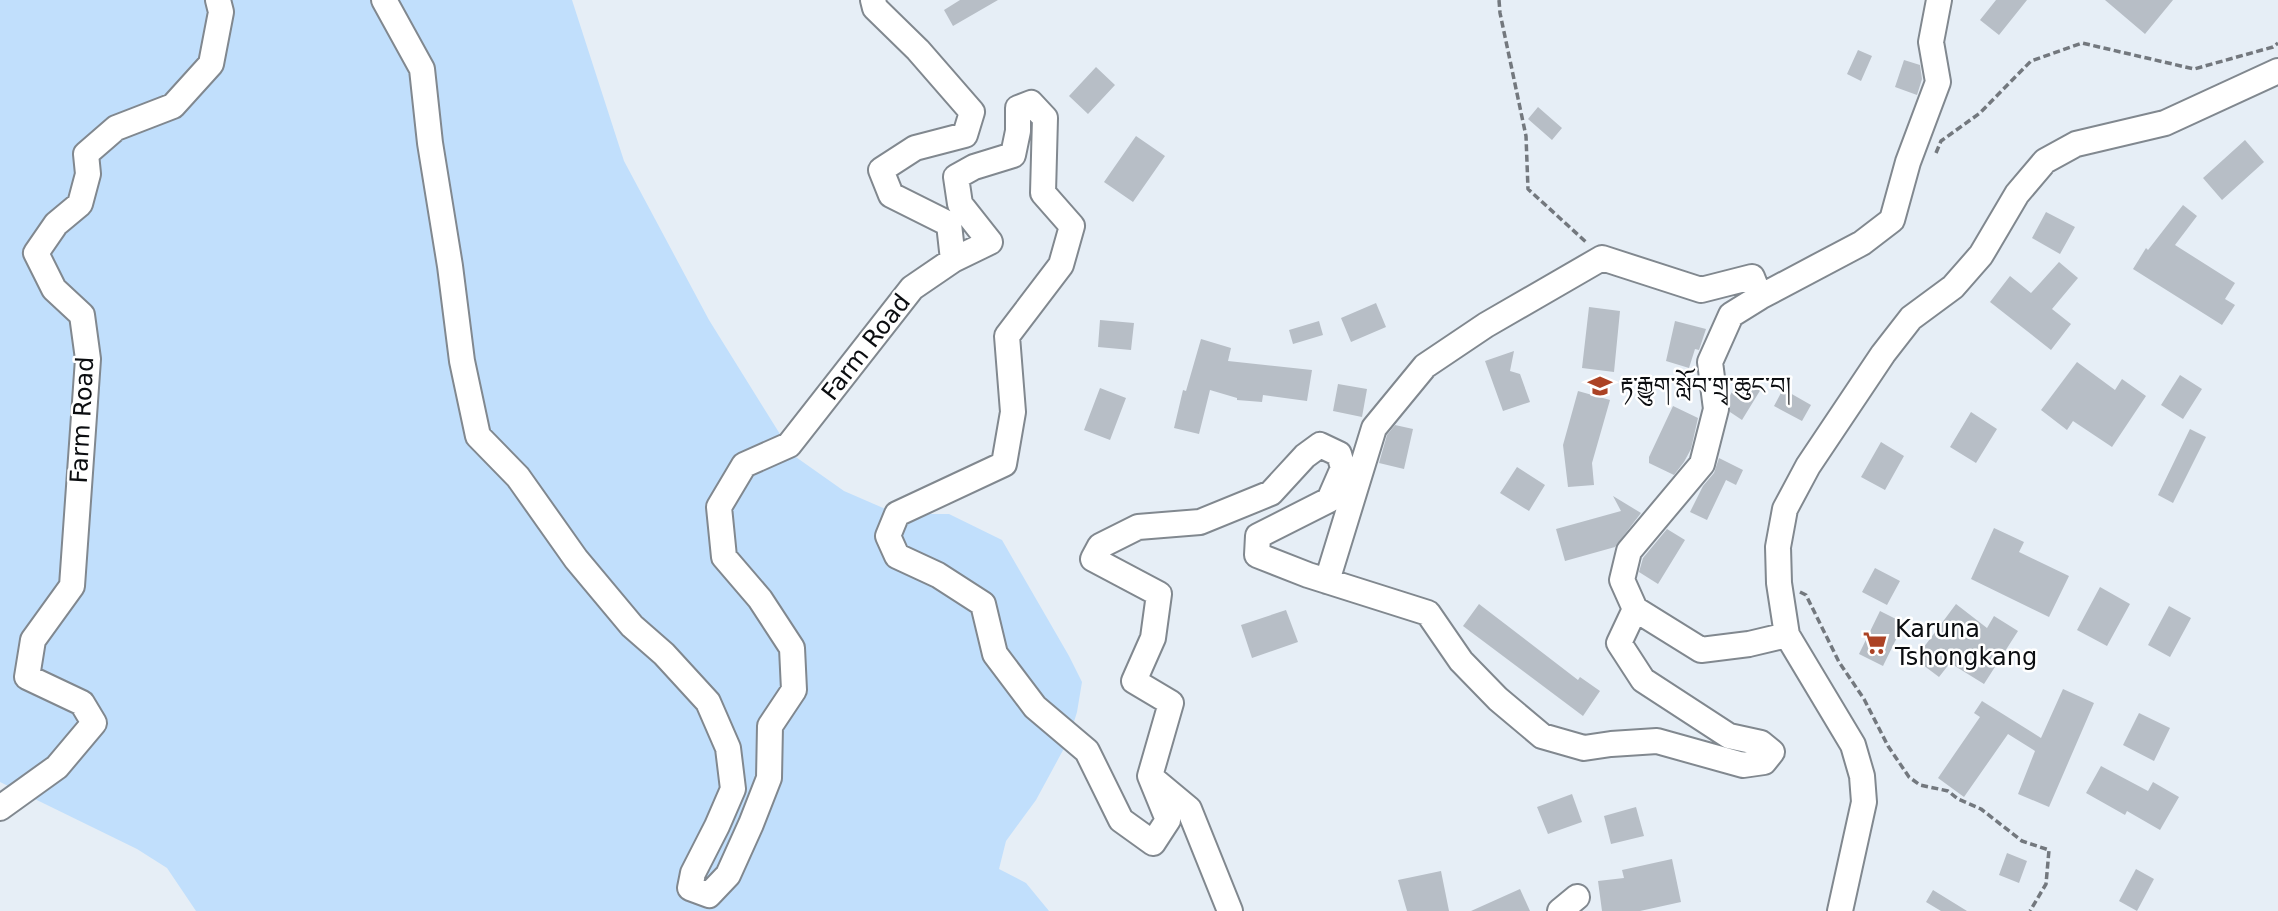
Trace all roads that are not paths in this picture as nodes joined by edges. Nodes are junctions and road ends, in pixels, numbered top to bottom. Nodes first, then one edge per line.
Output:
1 (218, 0) edge
2 (384, 0) edge
3 (873, 0) edge
4 (1938, 0) edge
5 (2278, 71) edge
6 (953, 260) junction
7 (1760, 297) junction
8 (1327, 581) junction
9 (1635, 609) junction
10 (1787, 635) junction
11 (1150, 776) junction
12 (0, 808) edge
13 (1230, 911) edge
14 (1840, 911) edge

1 - 12 street, Farm Road
2 - 6 street, Farm Road
3 - 6 street
4 - 7 street
5 - 10 street
6 - 11 street, Farm Road
7 - 8 street
7 - 9 street
8 - 9 street
8 - 11 street
9 - 10 street
10 - 14 street
11 - 13 street

